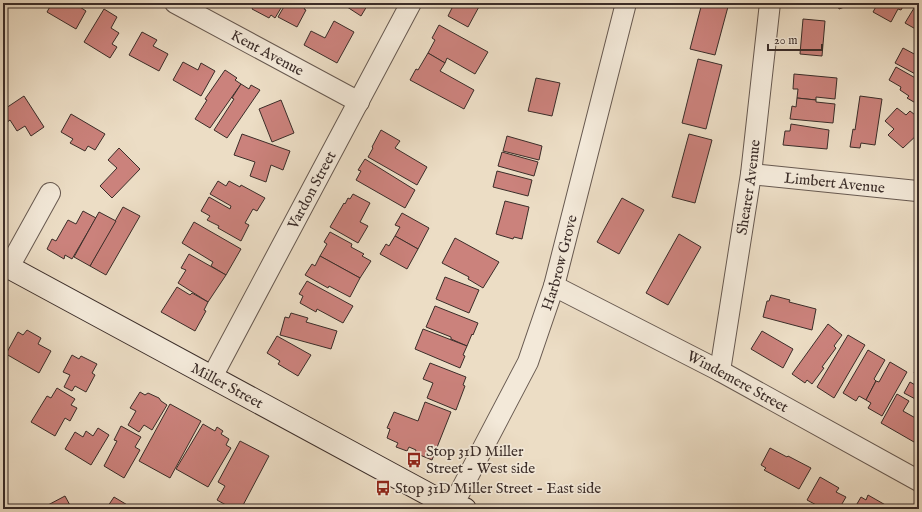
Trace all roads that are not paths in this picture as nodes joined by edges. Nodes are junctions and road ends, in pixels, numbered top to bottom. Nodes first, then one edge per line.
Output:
1 (175, 3) edge
2 (411, 3) edge
3 (626, 3) edge
4 (770, 3) edge
5 (359, 102) junction
6 (751, 174) junction
7 (919, 190) edge
8 (50, 193) dead end
9 (6, 266) edge
10 (554, 286) junction
11 (720, 371) junction
12 (212, 377) junction
13 (919, 481) edge
14 (457, 508) edge

1 - 5 street, Kent Avenue
2 - 5 street, Vardon Street
3 - 10 street, Harbrow Grove
4 - 6 street, Shearer Avenue
5 - 12 street, Vardon Street
6 - 7 street, Limbert Avenue
6 - 11 street, Shearer Avenue
8 - 9 street
9 - 12 street, Miller Street
10 - 11 street, Windemere Street
10 - 14 street, Harbrow Grove
11 - 13 street, Windemere Street
12 - 14 street, Miller Street

